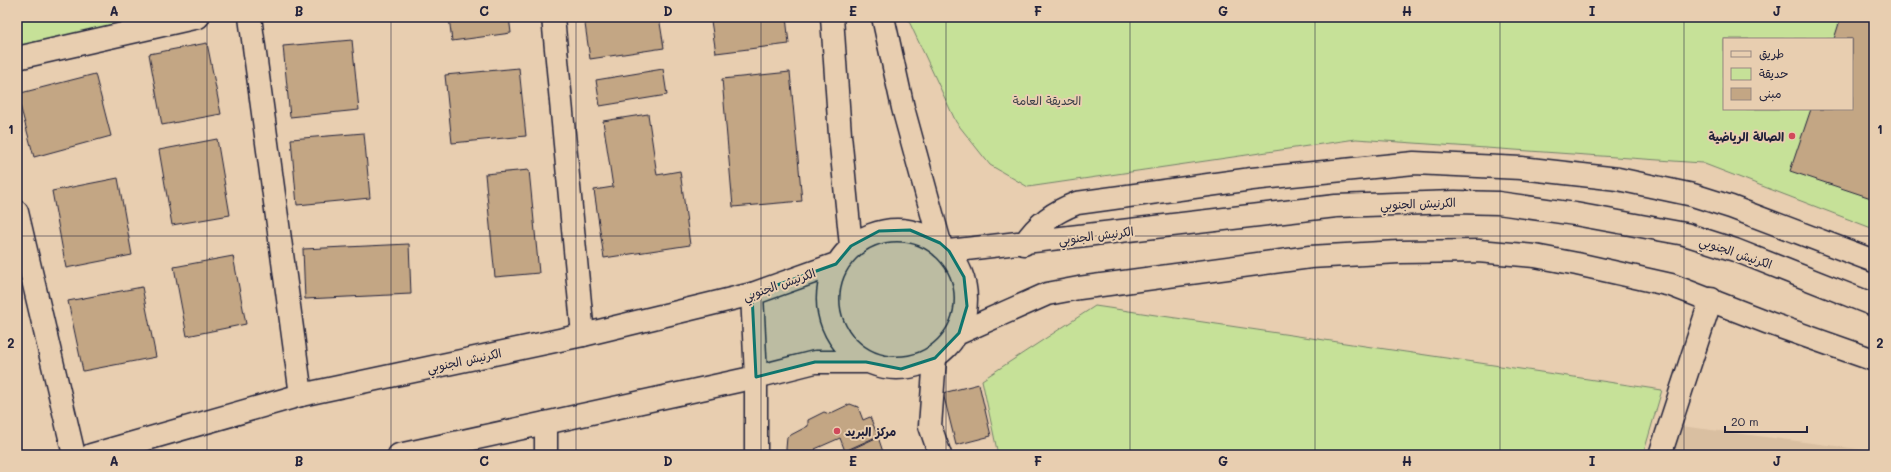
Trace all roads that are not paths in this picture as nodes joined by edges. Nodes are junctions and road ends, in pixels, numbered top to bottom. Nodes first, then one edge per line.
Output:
1 (198, 17) edge
2 (250, 17) edge
3 (553, 17) edge
4 (832, 17) edge
5 (883, 17) edge
6 (17, 58) edge
7 (17, 212) edge
8 (1024, 244) junction
9 (851, 246) junction
10 (944, 247) junction
11 (1874, 261) edge
12 (836, 264) junction
13 (752, 294) junction
14 (1710, 299) junction
15 (1874, 305) edge
16 (959, 333) junction
17 (583, 335) junction
18 (935, 358) junction
19 (1874, 360) edge
20 (866, 362) junction
21 (756, 377) junction
22 (301, 395) junction
23 (546, 423) junction
24 (74, 455) edge
25 (91, 455) edge
26 (399, 455) edge
27 (546, 455) edge
28 (756, 455) edge
29 (940, 455) edge
30 (1660, 455) edge

1 - 6 main road
2 - 22 main road
3 - 17 main road
4 - 9 main road
5 - 10 main road
7 - 24 main road
8 - 10 main road, الكرنيش الجنوبي
8 - 11 main road
8 - 15 main road, الكرنيش الجنوبي
9 - 10 main road
9 - 12 main road
10 - 16 main road
12 - 13 main road, الكرنيش الجنوبي
12 - 20 main road
13 - 17 main road, الكرنيش الجنوبي
13 - 21 main road
14 - 16 main road
14 - 19 main road
14 - 30 main road
16 - 18 main road
17 - 22 main road, الكرنيش الجنوبي
18 - 20 main road
18 - 29 main road
20 - 21 main road
21 - 23 main road
21 - 28 main road
22 - 25 main road, الكرنيش الجنوبي
23 - 26 main road
23 - 27 main road

